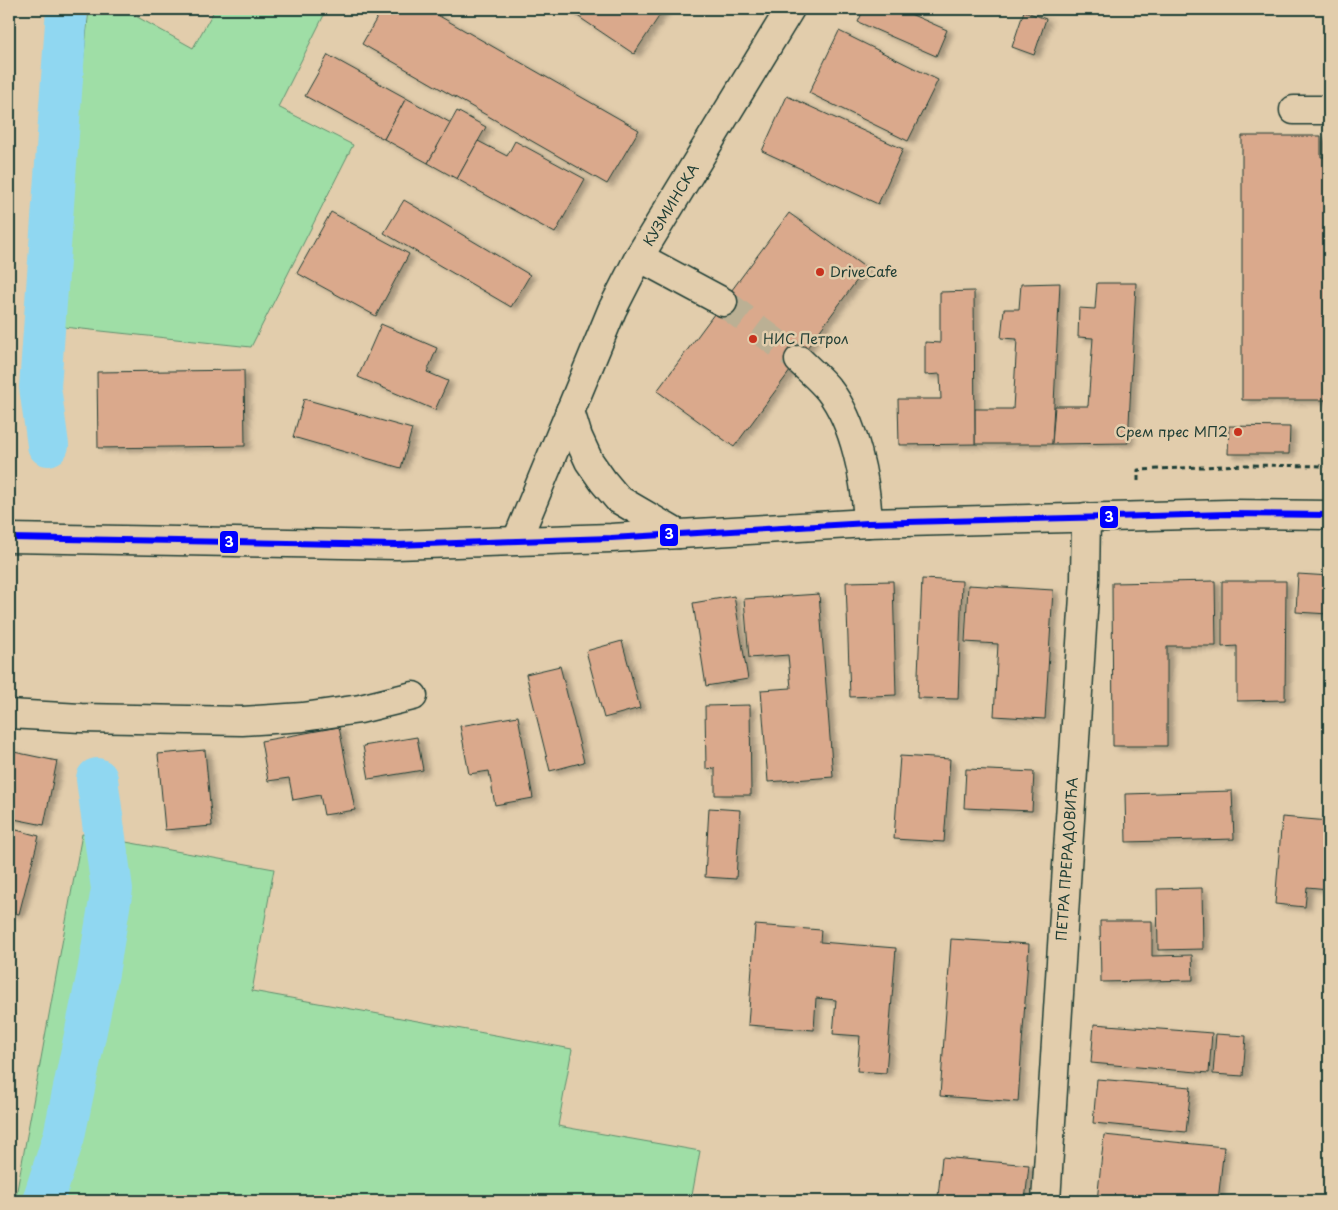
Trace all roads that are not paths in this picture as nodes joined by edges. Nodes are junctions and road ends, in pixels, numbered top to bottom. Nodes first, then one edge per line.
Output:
1 (790, 9) edge
2 (1294, 110) dead end
3 (1329, 110) edge
4 (639, 257) junction
5 (722, 302) tunnel mouth
6 (799, 360) tunnel mouth
7 (570, 411) junction
8 (1329, 515) edge
9 (1086, 517) junction
10 (868, 523) junction
11 (678, 534) junction
12 (9, 538) edge
13 (517, 540) junction
14 (414, 696) dead end
15 (9, 714) edge
16 (1046, 1201) edge

1 - 4 street, КУЗМИНСКА
2 - 3 street
4 - 5 street
4 - 7 street, КУЗМИНСКА
6 - 10 street
7 - 11 street
7 - 13 street, КУЗМИНСКА
8 - 9 street
9 - 10 street
9 - 16 street, ПЕТРА ПРЕРАДОВИЋА
10 - 11 street
11 - 13 street
12 - 13 street
14 - 15 street

